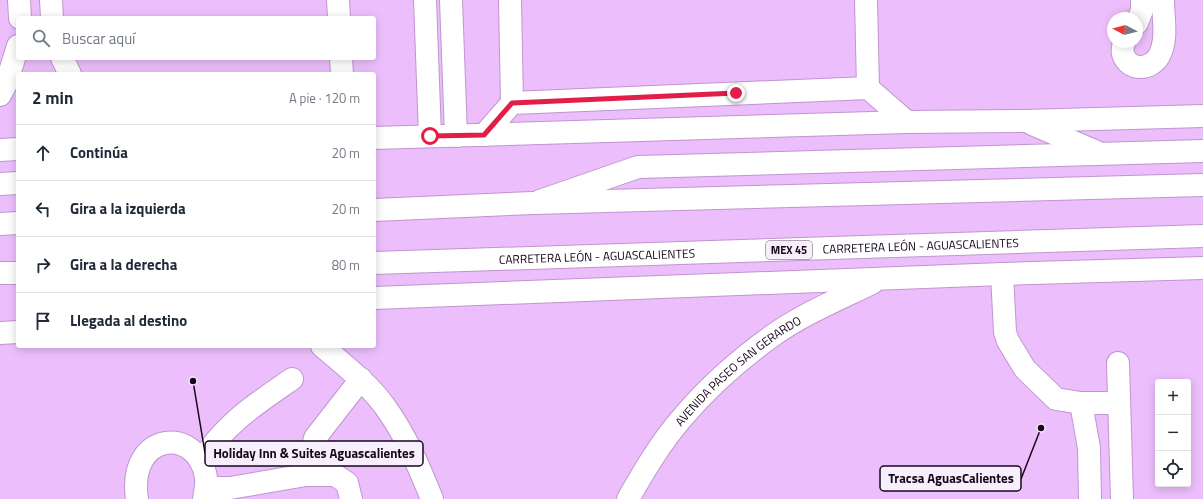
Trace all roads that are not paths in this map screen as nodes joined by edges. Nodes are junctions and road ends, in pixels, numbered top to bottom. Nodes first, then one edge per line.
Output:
1 (19, 0) edge
2 (50, 0) edge
3 (338, 0) edge
4 (425, 0) edge
5 (451, 0) edge
6 (510, 0) edge
7 (866, 0) edge
8 (1142, 0) edge
9 (1163, 0) edge
10 (1141, 12) edge
11 (20, 16) edge
12 (52, 16) edge
13 (339, 16) edge
14 (1123, 48) edge
15 (16, 57) edge
16 (63, 60) edge
17 (341, 60) edge
18 (69, 72) edge
19 (342, 72) edge
20 (868, 88) junction
21 (0, 95) edge
22 (512, 103) junction
23 (1203, 116) edge
24 (1025, 121) junction
25 (907, 122) junction
26 (484, 135) junction
27 (430, 136) junction
28 (456, 136) junction
29 (376, 138) edge
30 (16, 149) edge
31 (0, 150) edge
32 (1203, 151) edge
33 (1104, 155) junction
34 (16, 183) edge
35 (0, 184) edge
36 (1203, 185) edge
37 (533, 203) junction
38 (376, 210) edge
39 (16, 223) edge
40 (0, 224) edge
41 (1203, 236) edge
42 (376, 263) edge
43 (1203, 268) edge
44 (0, 273) edge
45 (16, 273) edge
46 (1002, 274) junction
47 (881, 279) junction
48 (376, 298) edge
49 (16, 332) edge
50 (0, 333) edge
51 (324, 348) edge
52 (1118, 363) dead end
53 (292, 379) dead end
54 (360, 379) junction
55 (1081, 403) junction
56 (1118, 403) junction
57 (200, 462) junction
58 (306, 475) junction
59 (205, 493) edge
60 (230, 494) edge
61 (137, 499) edge
62 (351, 499) edge
63 (432, 499) edge
64 (628, 499) edge
65 (1090, 499) edge
66 (1122, 499) edge

1 - 11 main road
2 - 12 main road
3 - 13 main road
4 - 27 main road
5 - 28 main road
6 - 22 main road
7 - 20 main road
8 - 10 main road
9 - 14 main road
15 - 21 main road
16 - 18 main road
17 - 19 main road
20 - 22 main road
20 - 25 main road
22 - 26 main road
23 - 24 main road
24 - 25 main road
24 - 33 main road
25 - 26 main road
26 - 28 main road
27 - 28 main road
27 - 29 main road
30 - 31 main road
32 - 33 main road
33 - 37 main road
34 - 35 main road
36 - 37 main road
37 - 38 main road
39 - 40 main road
41 - 42 main road, CARRETERA LEÓN - AGUASCALIENTES / MEX 45
43 - 46 main road
44 - 45 main road
46 - 47 main road
46 - 55 main road
47 - 48 main road
47 - 64 main road, AVENIDA PASEO SAN GERARDO
49 - 50 main road
51 - 54 main road
52 - 56 main road
53 - 57 main road
54 - 58 main road
54 - 63 main road
55 - 56 main road
55 - 65 main road
56 - 66 main road
57 - 59 main road
57 - 61 main road
58 - 60 main road
58 - 62 main road
59 - 60 main road

